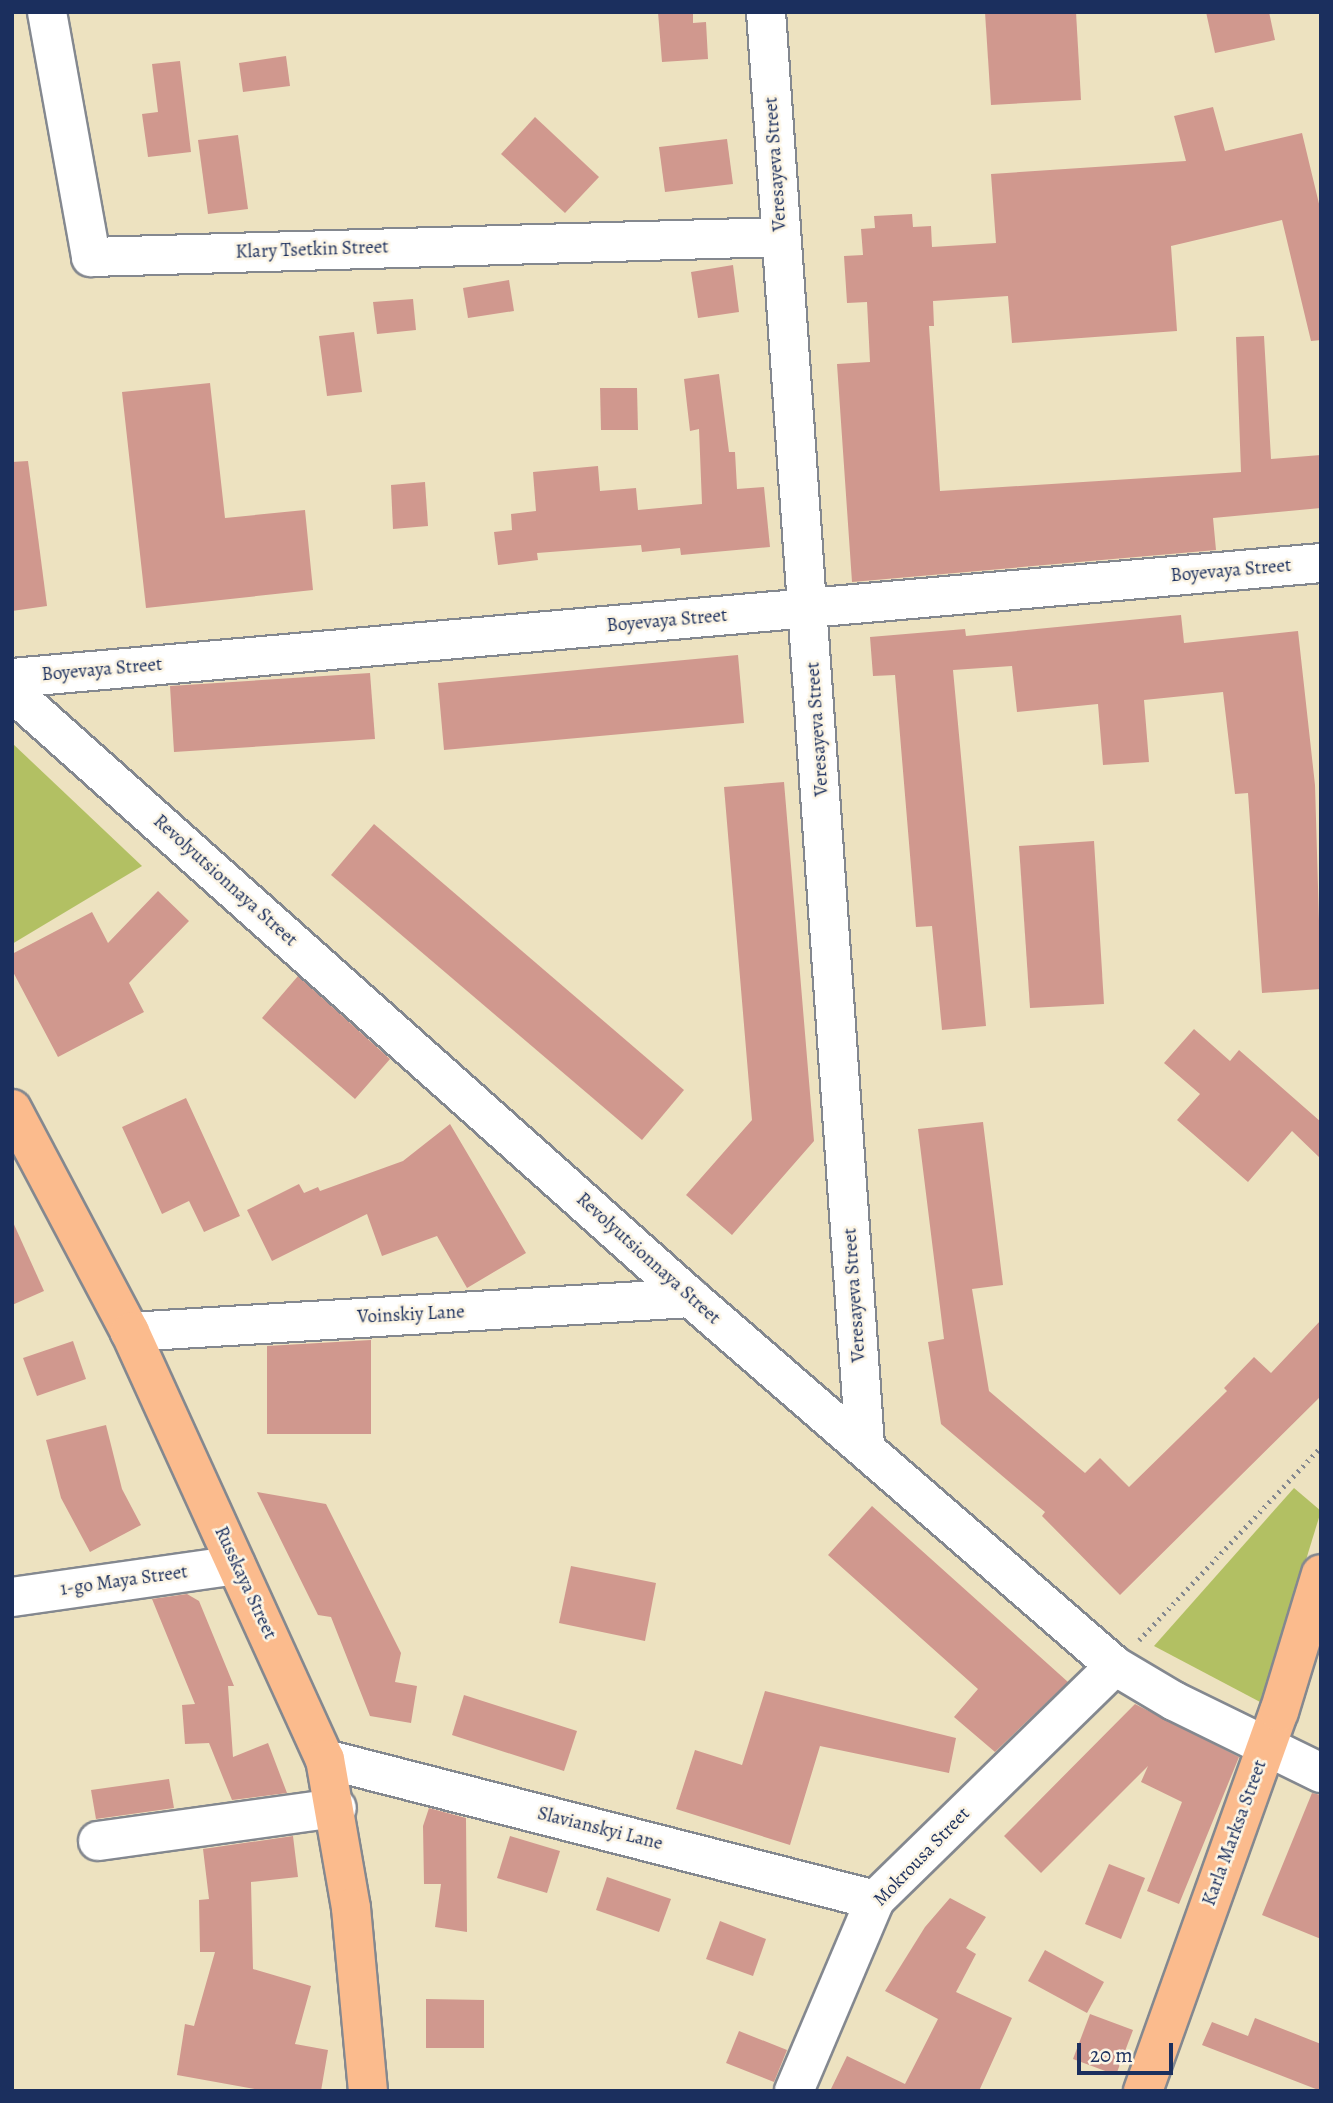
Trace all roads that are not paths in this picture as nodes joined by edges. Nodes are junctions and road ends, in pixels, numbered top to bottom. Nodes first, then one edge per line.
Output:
1 (47, 12) edge
2 (766, 12) edge
3 (781, 237) junction
4 (1321, 563) edge
5 (810, 608) junction
6 (12, 678) edge
7 (12, 692) edge
8 (12, 1109) edge
9 (691, 1298) junction
10 (130, 1332) junction
11 (865, 1447) junction
12 (236, 1564) junction
13 (1321, 1574) edge
14 (12, 1597) edge
15 (1115, 1667) junction
16 (1267, 1746) junction
17 (325, 1759) junction
18 (1321, 1773) edge
19 (337, 1808) junction
20 (98, 1841) dead end
21 (875, 1900) junction
22 (368, 2091) edge
23 (794, 2091) edge
24 (1143, 2091) edge

1 - 3 street, Klary Tsetkin Street
2 - 3 street, Veresayeva Street
3 - 5 street, Veresayeva Street
4 - 5 street, Boyevaya Street
5 - 6 street, Boyevaya Street
5 - 11 street, Veresayeva Street
7 - 9 street, Revolyutsionnaya Street
8 - 10 main road, Russkaya Street
9 - 10 street, Voinskiy Lane
9 - 11 street, Revolyutsionnaya Street
10 - 12 main road, Russkaya Street
11 - 15 street, Revolyutsionnaya Street
12 - 14 street, 1-go Maya Street
12 - 17 main road, Russkaya Street
13 - 16 main road, Karla Marksa Street
15 - 16 street, Revolyutsionnaya Street
15 - 21 street, Mokrousa Street
16 - 18 street, Revolyutsionnaya Street
16 - 24 main road, Karla Marksa Street
17 - 19 main road, Russkaya Street
17 - 21 street, Slavianskyi Lane
19 - 20 street
19 - 22 main road, Russkaya Street
21 - 23 street, Mokrousa Street

